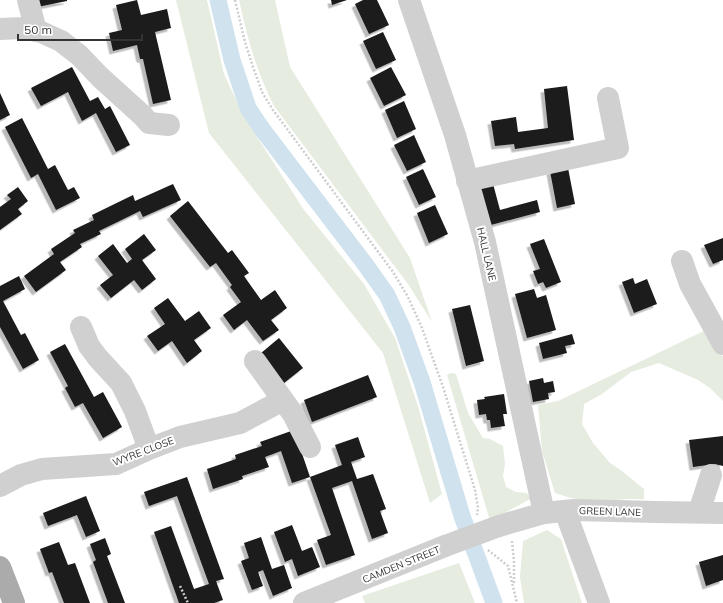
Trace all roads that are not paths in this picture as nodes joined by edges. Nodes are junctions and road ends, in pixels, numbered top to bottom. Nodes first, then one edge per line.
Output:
1 (28, 0) edge
2 (409, 0) edge
3 (0, 29) edge
4 (36, 31) junction
5 (608, 98) dead end
6 (169, 125) dead end
7 (468, 181) junction
8 (682, 261) dead end
9 (81, 327) dead end
10 (723, 344) edge
11 (255, 361) dead end
12 (283, 400) junction
13 (310, 447) dead end
14 (149, 449) junction
15 (711, 476) dead end
16 (0, 486) edge
17 (554, 512) junction
18 (699, 512) junction
19 (723, 512) edge
20 (505, 532) joint
21 (0, 567) edge
22 (14, 603) edge
23 (304, 603) edge
24 (599, 603) edge

1 - 4 street
2 - 7 street, HALL LANE
3 - 4 street
4 - 6 street
5 - 7 street
7 - 17 street, HALL LANE
8 - 10 street
9 - 14 street
11 - 12 street
12 - 13 street
12 - 14 street, WYRE CLOSE
14 - 16 street, WYRE CLOSE
15 - 18 street
17 - 18 street, GREEN LANE
17 - 20 street, GREEN LANE
17 - 24 street, HALL LANE
18 - 19 street, GREEN LANE
20 - 23 street, CAMDEN STREET, bridge
21 - 22 main road

